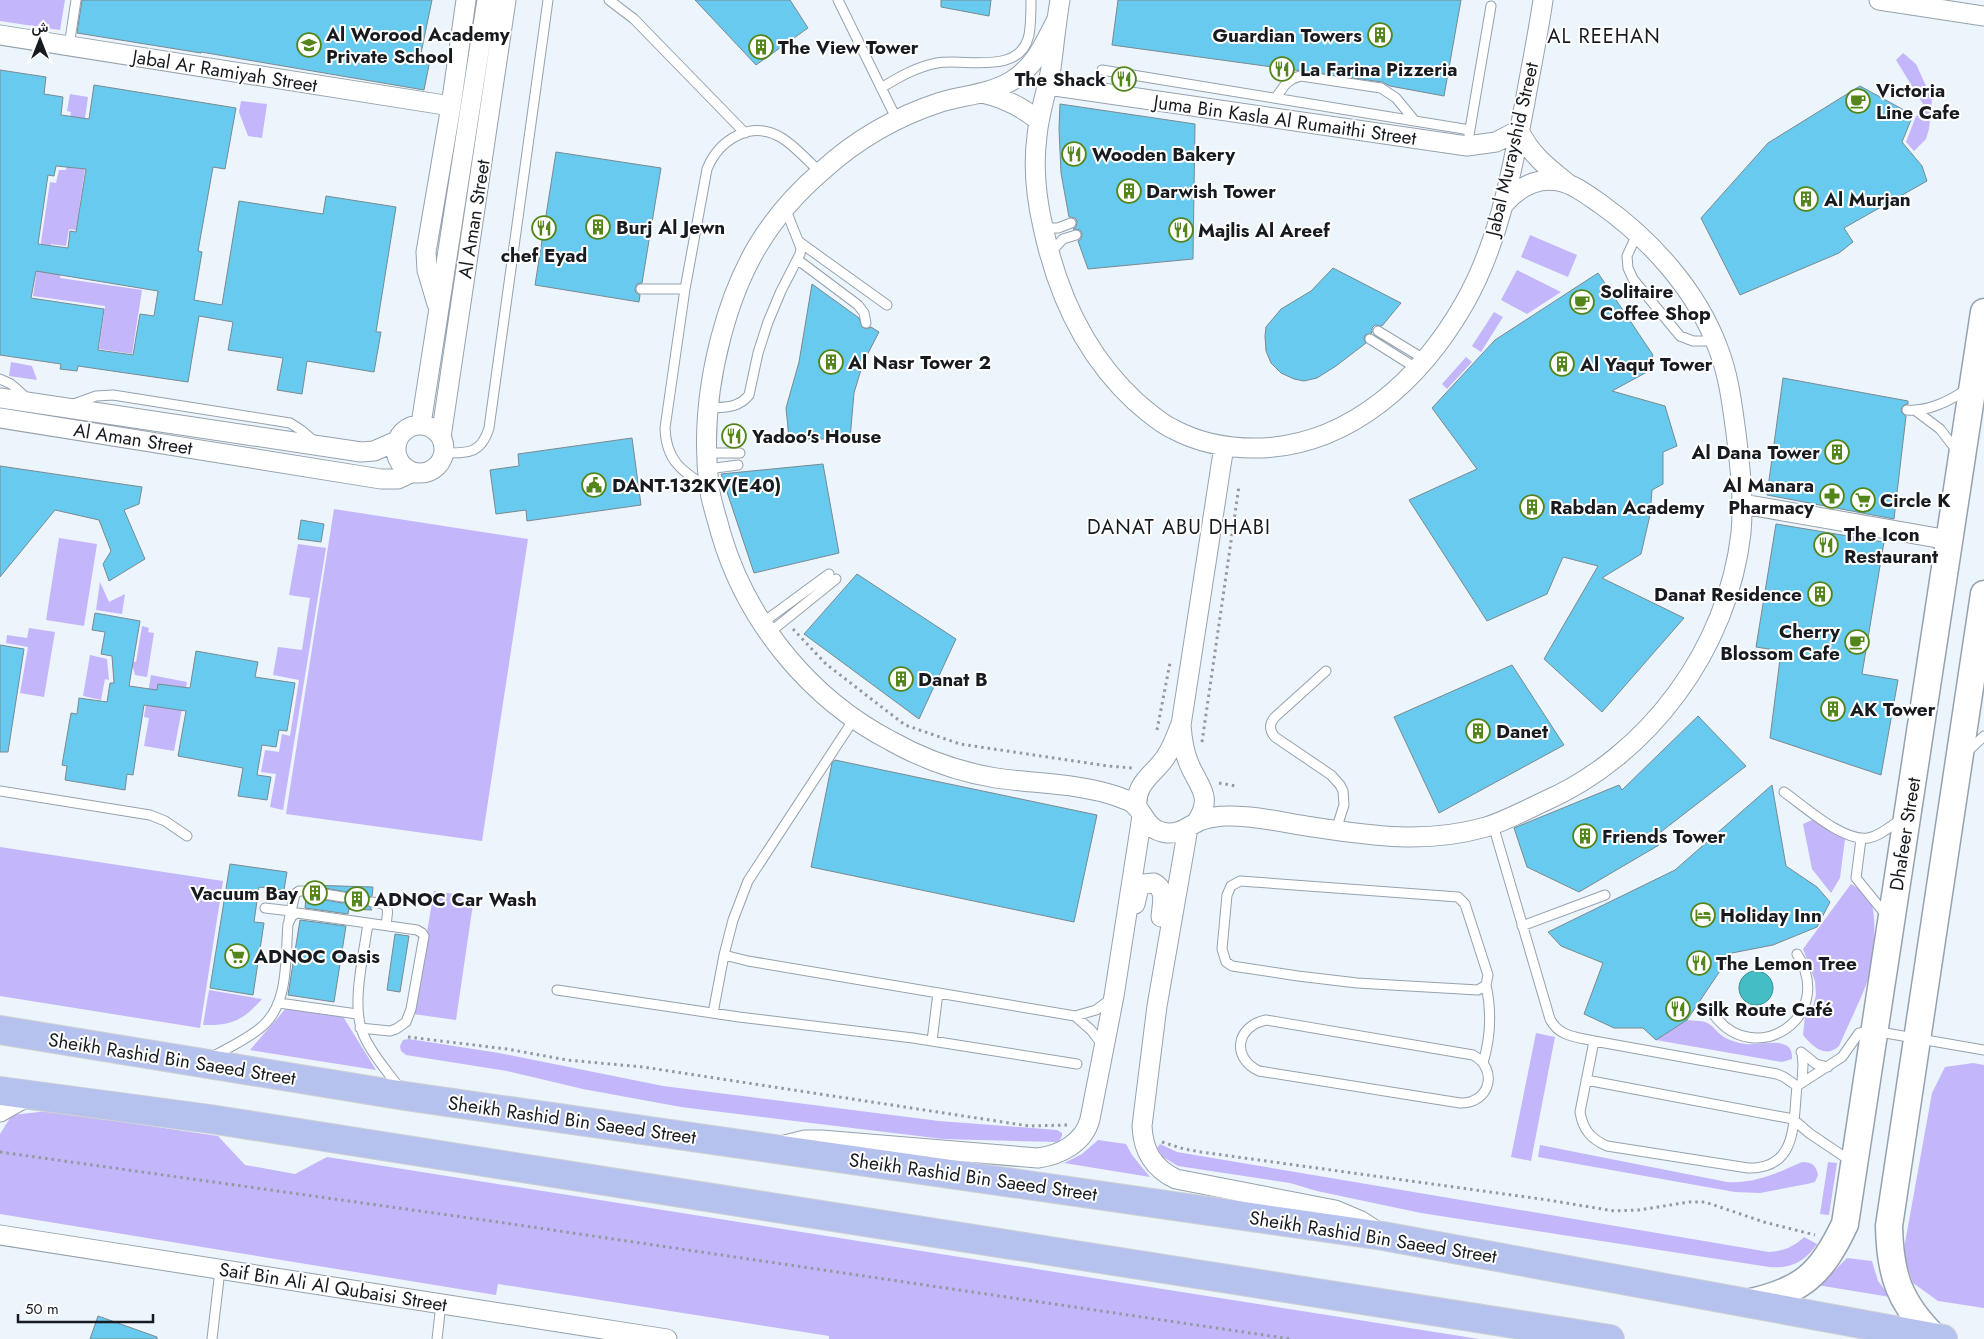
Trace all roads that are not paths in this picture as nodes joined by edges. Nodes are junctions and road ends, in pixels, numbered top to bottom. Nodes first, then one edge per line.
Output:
1 (76, 0) edge
2 (466, 0) edge
3 (488, 0) edge
4 (506, 0) edge
5 (548, 0) edge
6 (609, 0) edge
7 (838, 0) edge
8 (1032, 0) edge
9 (1060, 0) edge
10 (1543, 0) edge
11 (1879, 0) edge
12 (1941, 5) edge
13 (1491, 6) dead end
14 (1983, 16) edge
15 (1056, 21) junction
16 (0, 35) edge
17 (69, 46) junction
18 (1102, 70) dead end
19 (1048, 86) junction
20 (882, 88) junction
21 (982, 93) junction
22 (1276, 98) junction
23 (451, 106) junction
24 (897, 120) junction
25 (1039, 121) junction
26 (1415, 121) junction
27 (1520, 130) junction
28 (744, 133) junction
29 (1469, 138) junction
30 (820, 172) junction
31 (1569, 184) junction
32 (1504, 204) junction
33 (785, 208) junction
34 (1071, 223) dead end
35 (1043, 228) junction
36 (1637, 234) junction
37 (1076, 235) dead end
38 (798, 241) junction
39 (1050, 253) junction
40 (798, 260) junction
41 (685, 288) junction
42 (641, 289) dead end
43 (887, 305) dead end
44 (438, 311) junction
45 (1984, 312) edge
46 (866, 323) dead end
47 (1378, 331) dead end
48 (1370, 339) dead end
49 (1716, 341) junction
50 (1420, 364) junction
51 (0, 378) edge
52 (1973, 385) junction
53 (0, 398) edge
54 (32, 402) junction
55 (708, 408) junction
56 (0, 418) edge
57 (421, 424) junction
58 (396, 441) junction
59 (443, 445) junction
60 (1224, 446) junction
61 (740, 453) dead end
62 (708, 461) junction
63 (1961, 461) junction
64 (738, 465) dead end
65 (413, 472) junction
66 (710, 489) junction
67 (1743, 504) junction
68 (1949, 540) junction
69 (1984, 594) edge
70 (766, 628) junction
71 (1981, 630) edge
72 (1326, 671) dead end
73 (854, 719) junction
74 (1181, 725) junction
75 (1984, 736) edge
76 (1960, 761) junction
77 (0, 791) edge
78 (1784, 792) dead end
79 (1140, 812) junction
80 (1907, 815) junction
81 (1493, 825) junction
82 (1192, 826) junction
83 (1336, 830) junction
84 (186, 836) dead end
85 (1861, 839) junction
86 (306, 892) dead end
87 (324, 894) dead end
88 (1605, 895) dead end
89 (343, 897) dead end
90 (372, 902) dead end
91 (264, 908) dead end
92 (290, 915) junction
93 (1891, 920) junction
94 (368, 923) junction
95 (386, 925) junction
96 (1522, 926) junction
97 (1796, 954) dead end
98 (724, 956) junction
99 (1486, 985) junction
100 (557, 990) dead end
101 (938, 993) junction
102 (1114, 996) junction
103 (279, 1003) junction
104 (1157, 1006) junction
105 (713, 1013) junction
106 (357, 1014) junction
107 (1714, 1015) dead end
108 (1075, 1016) junction
109 (360, 1028) junction
110 (0, 1030) edge
111 (1874, 1031) junction
112 (1918, 1038) junction
113 (932, 1041) junction
114 (1594, 1041) junction
115 (1105, 1048) junction
116 (1984, 1050) edge
117 (1483, 1063) junction
118 (201, 1064) junction
119 (1077, 1064) dead end
120 (1828, 1067) junction
121 (1586, 1080) junction
122 (1799, 1085) junction
123 (0, 1090) edge
124 (30, 1095) junction
125 (405, 1096) junction
126 (0, 1112) edge
127 (1793, 1119) junction
128 (773, 1148) junction
129 (1854, 1163) junction
130 (0, 1235) edge
131 (1382, 1236) junction
132 (220, 1270) junction
133 (1747, 1303) junction
134 (441, 1304) junction
135 (1938, 1338) edge
136 (212, 1339) edge
137 (437, 1339) edge
138 (667, 1339) edge
139 (1610, 1339) edge

1 - 17 lane
2 - 23 street
3 - 44 street, Al Aman Street
4 - 59 street, Al Aman Street
5 - 59 lane
6 - 28 lane
7 - 20 lane
8 - 20 lane
9 - 15 street, Jabal Murayshid Street
10 - 27 street, Jabal Murayshid Street
11 - 12 street
12 - 14 street
13 - 29 lane
15 - 19 street, Jabal Murayshid Street
15 - 21 street
16 - 17 street, Jabal Ar Ramiyah Street
17 - 23 street, Jabal Ar Ramiyah Street
18 - 22 lane
19 - 25 street, Jabal Murayshid Street
19 - 29 street, Juma Bin Kasla Al Rumaithi Street
20 - 24 lane
21 - 24 street
21 - 25 street
22 - 26 lane
22 - 26 lane
23 - 44 street
24 - 30 street
25 - 35 street, Jabal Murayshid Street
26 - 29 lane
27 - 29 street, Juma Bin Kasla Al Rumaithi Street
27 - 31 street
27 - 32 street, Jabal Murayshid Street
28 - 30 lane
28 - 41 lane
30 - 33 street
31 - 32 street
31 - 36 street
32 - 50 street, Jabal Murayshid Street
33 - 38 lane
33 - 55 street
34 - 35 lane
35 - 39 street, Jabal Murayshid Street
36 - 49 street
36 - 49 lane
37 - 39 lane
38 - 40 lane
38 - 43 lane
39 - 60 street, Jabal Murayshid Street
40 - 46 lane
40 - 55 lane
41 - 42 lane
41 - 66 lane
44 - 57 street, Al Aman Street
45 - 52 main road, Dhafeer Street
47 - 50 lane
48 - 50 lane
49 - 67 street
50 - 60 street, Jabal Murayshid Street
51 - 54 lane
52 - 63 main road, Dhafeer Street
52 - 63 lane
53 - 54 street, Al Aman Street
54 - 58 street, Al Aman Street
55 - 62 street
56 - 65 street, Al Aman Street
57 - 58 street
57 - 59 street
58 - 65 street
59 - 65 street
60 - 74 street
61 - 62 lane
62 - 64 lane
62 - 66 street
63 - 68 main road, Dhafeer Street
66 - 70 street
67 - 68 street
67 - 81 street
68 - 80 main road, Dhafeer Street
69 - 71 main road
70 - 70 lane
70 - 73 street
71 - 76 main road
72 - 83 lane
73 - 79 street
73 - 98 lane
74 - 79 street
74 - 82 street
75 - 76 lane
76 - 112 main road
77 - 84 lane
78 - 85 lane
79 - 82 street
79 - 102 street
80 - 85 lane
80 - 93 main road, Dhafeer Street
81 - 83 street
81 - 96 lane
82 - 83 street
82 - 104 street
85 - 93 lane
86 - 92 lane
87 - 89 lane
88 - 96 lane
90 - 95 lane
91 - 92 lane
92 - 94 lane
92 - 103 lane
93 - 111 main road, Dhafeer Street
94 - 95 lane
94 - 106 lane
95 - 109 lane
96 - 114 lane
97 - 107 lane
98 - 101 lane
98 - 105 lane
99 - 99 lane
99 - 117 lane
100 - 105 lane
101 - 108 lane
101 - 113 lane
102 - 104 street
102 - 108 lane
102 - 115 street
103 - 106 lane
103 - 118 lane
104 - 131 street
105 - 113 lane
106 - 109 lane
108 - 115 lane
109 - 125 lane
110 - 118 main road, Sheikh Rashid Bin Saeed Street
111 - 112 lane
111 - 120 lane
111 - 129 main road, Dhafeer Street
112 - 116 lane
112 - 135 main road
113 - 119 lane
114 - 121 lane
114 - 122 lane
115 - 128 street
117 - 117 lane
118 - 125 main road, Sheikh Rashid Bin Saeed Street
120 - 122 lane
120 - 122 lane
121 - 127 lane
121 - 127 lane
122 - 127 lane
123 - 124 main road
124 - 126 street
124 - 139 main road
125 - 128 main road, Sheikh Rashid Bin Saeed Street
127 - 129 lane
128 - 131 main road, Sheikh Rashid Bin Saeed Street
129 - 133 main road, Dhafeer Street
130 - 132 street, Saif Bin Ali Al Qubaisi Street
131 - 133 main road, Sheikh Rashid Bin Saeed Street
132 - 134 street, Saif Bin Ali Al Qubaisi Street
132 - 136 lane
133 - 135 main road, Sheikh Rashid Bin Saeed Street
134 - 137 lane
134 - 138 street, Saif Bin Ali Al Qubaisi Street

